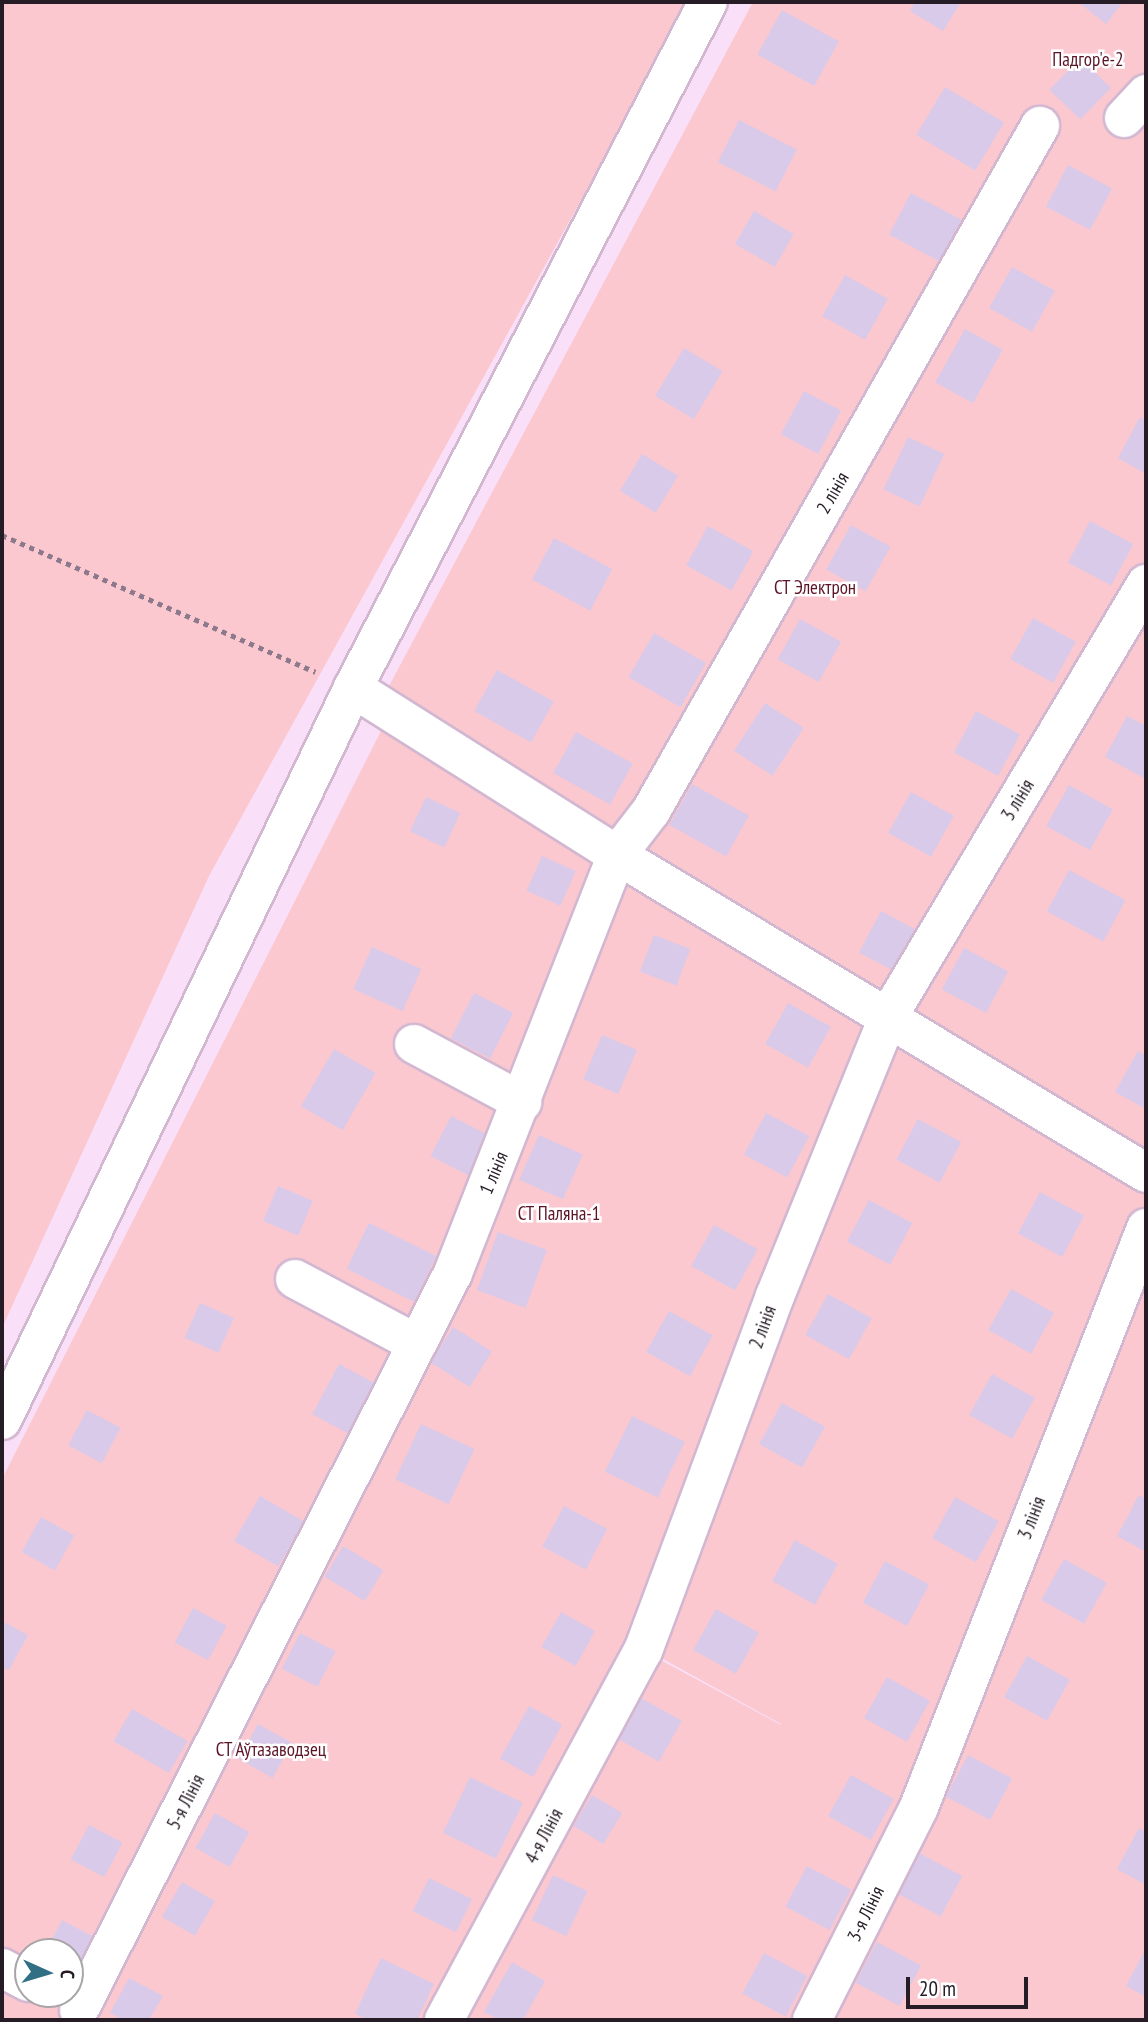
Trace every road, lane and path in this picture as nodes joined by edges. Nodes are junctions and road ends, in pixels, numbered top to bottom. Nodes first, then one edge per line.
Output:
1 (708, 2) edge
2 (1040, 126) dead end
3 (2, 535) edge
4 (1146, 584) edge
5 (353, 688) junction
6 (617, 855) junction
7 (889, 1016) junction
8 (414, 1044) dead end
9 (523, 1102) junction
10 (1146, 1173) edge
11 (1146, 1228) edge
12 (295, 1279) dead end
13 (418, 1344) junction
14 (2, 1420) edge
15 (350, 1482) joint
16 (645, 1647) joint
17 (919, 1807) joint
18 (84, 1991) edge
19 (444, 2020) edge
20 (812, 2020) edge

1 - 5 street
2 - 6 street, 2 лінія
3 - 5 path
4 - 7 street, 3 лінія
5 - 6 street
5 - 14 street
6 - 7 street
6 - 9 street, 1 лінія
7 - 10 street
7 - 16 street, 2 лінія
8 - 9 street
9 - 13 street, 1 лінія
11 - 17 street, 3 лінія
12 - 13 street
13 - 15 street, 1 лінія
15 - 18 street, 5-я Лінія
16 - 19 street, 4-я Лінія
17 - 20 street, 3-я Лінія

